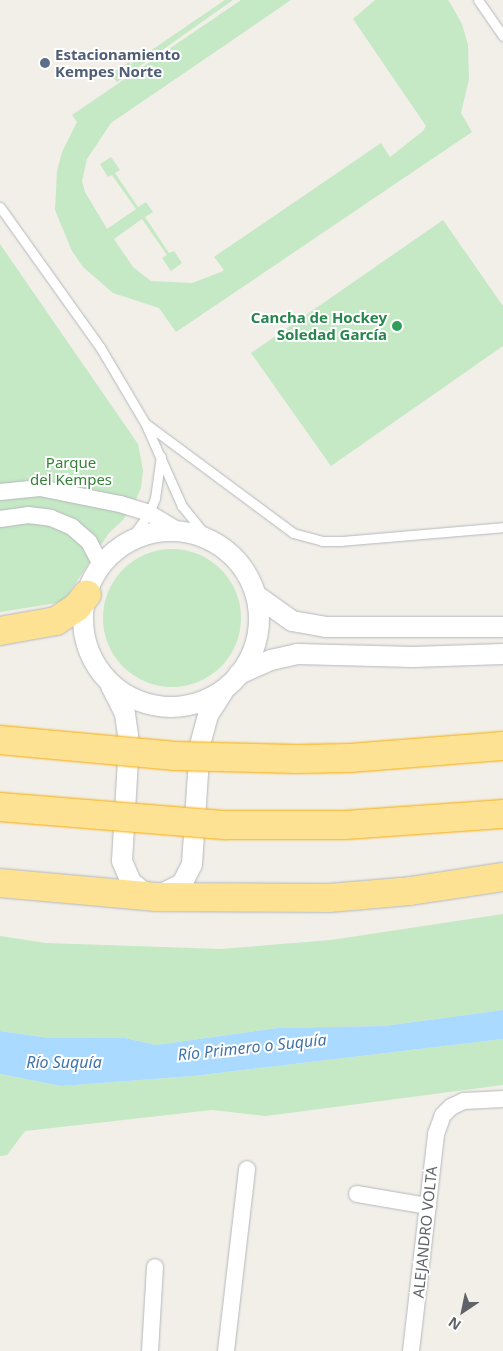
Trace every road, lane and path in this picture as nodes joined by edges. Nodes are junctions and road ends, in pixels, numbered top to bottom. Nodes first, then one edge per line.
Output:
1 (478, 0) edge
2 (503, 36) edge
3 (0, 207) edge
4 (145, 423) junction
5 (160, 455) junction
6 (0, 492) edge
7 (149, 513) junction
8 (0, 519) edge
9 (503, 527) edge
10 (177, 530) junction
11 (206, 536) junction
12 (129, 542) junction
13 (102, 566) junction
14 (87, 594) junction
15 (257, 596) junction
16 (503, 626) edge
17 (0, 631) edge
18 (503, 654) edge
19 (234, 679) junction
20 (108, 680) junction
21 (0, 740) edge
22 (503, 746) edge
23 (0, 807) edge
24 (503, 814) edge
25 (503, 877) edge
26 (0, 882) edge
27 (156, 896) junction
28 (503, 1099) edge
29 (247, 1169) dead end
30 (357, 1194) dead end
31 (428, 1206) junction
32 (155, 1267) dead end
33 (150, 1351) edge
34 (226, 1351) edge
35 (411, 1351) edge

1 - 2 lane
3 - 4 lane
4 - 5 lane
4 - 9 lane
5 - 7 lane
5 - 11 lane
6 - 7 street
7 - 10 street
7 - 12 lane
8 - 13 street
10 - 11 street
10 - 12 street
11 - 15 street
12 - 13 street
13 - 14 street
14 - 17 highway
14 - 20 street
15 - 16 street
15 - 19 street
18 - 19 street
19 - 20 street
19 - 27 street
20 - 27 street
21 - 22 highway, bridge
23 - 24 highway, bridge
25 - 27 highway
26 - 27 highway
28 - 31 street, ALEJANDRO VOLTA
29 - 34 street
30 - 31 street
31 - 35 street, ALEJANDRO VOLTA
32 - 33 street

